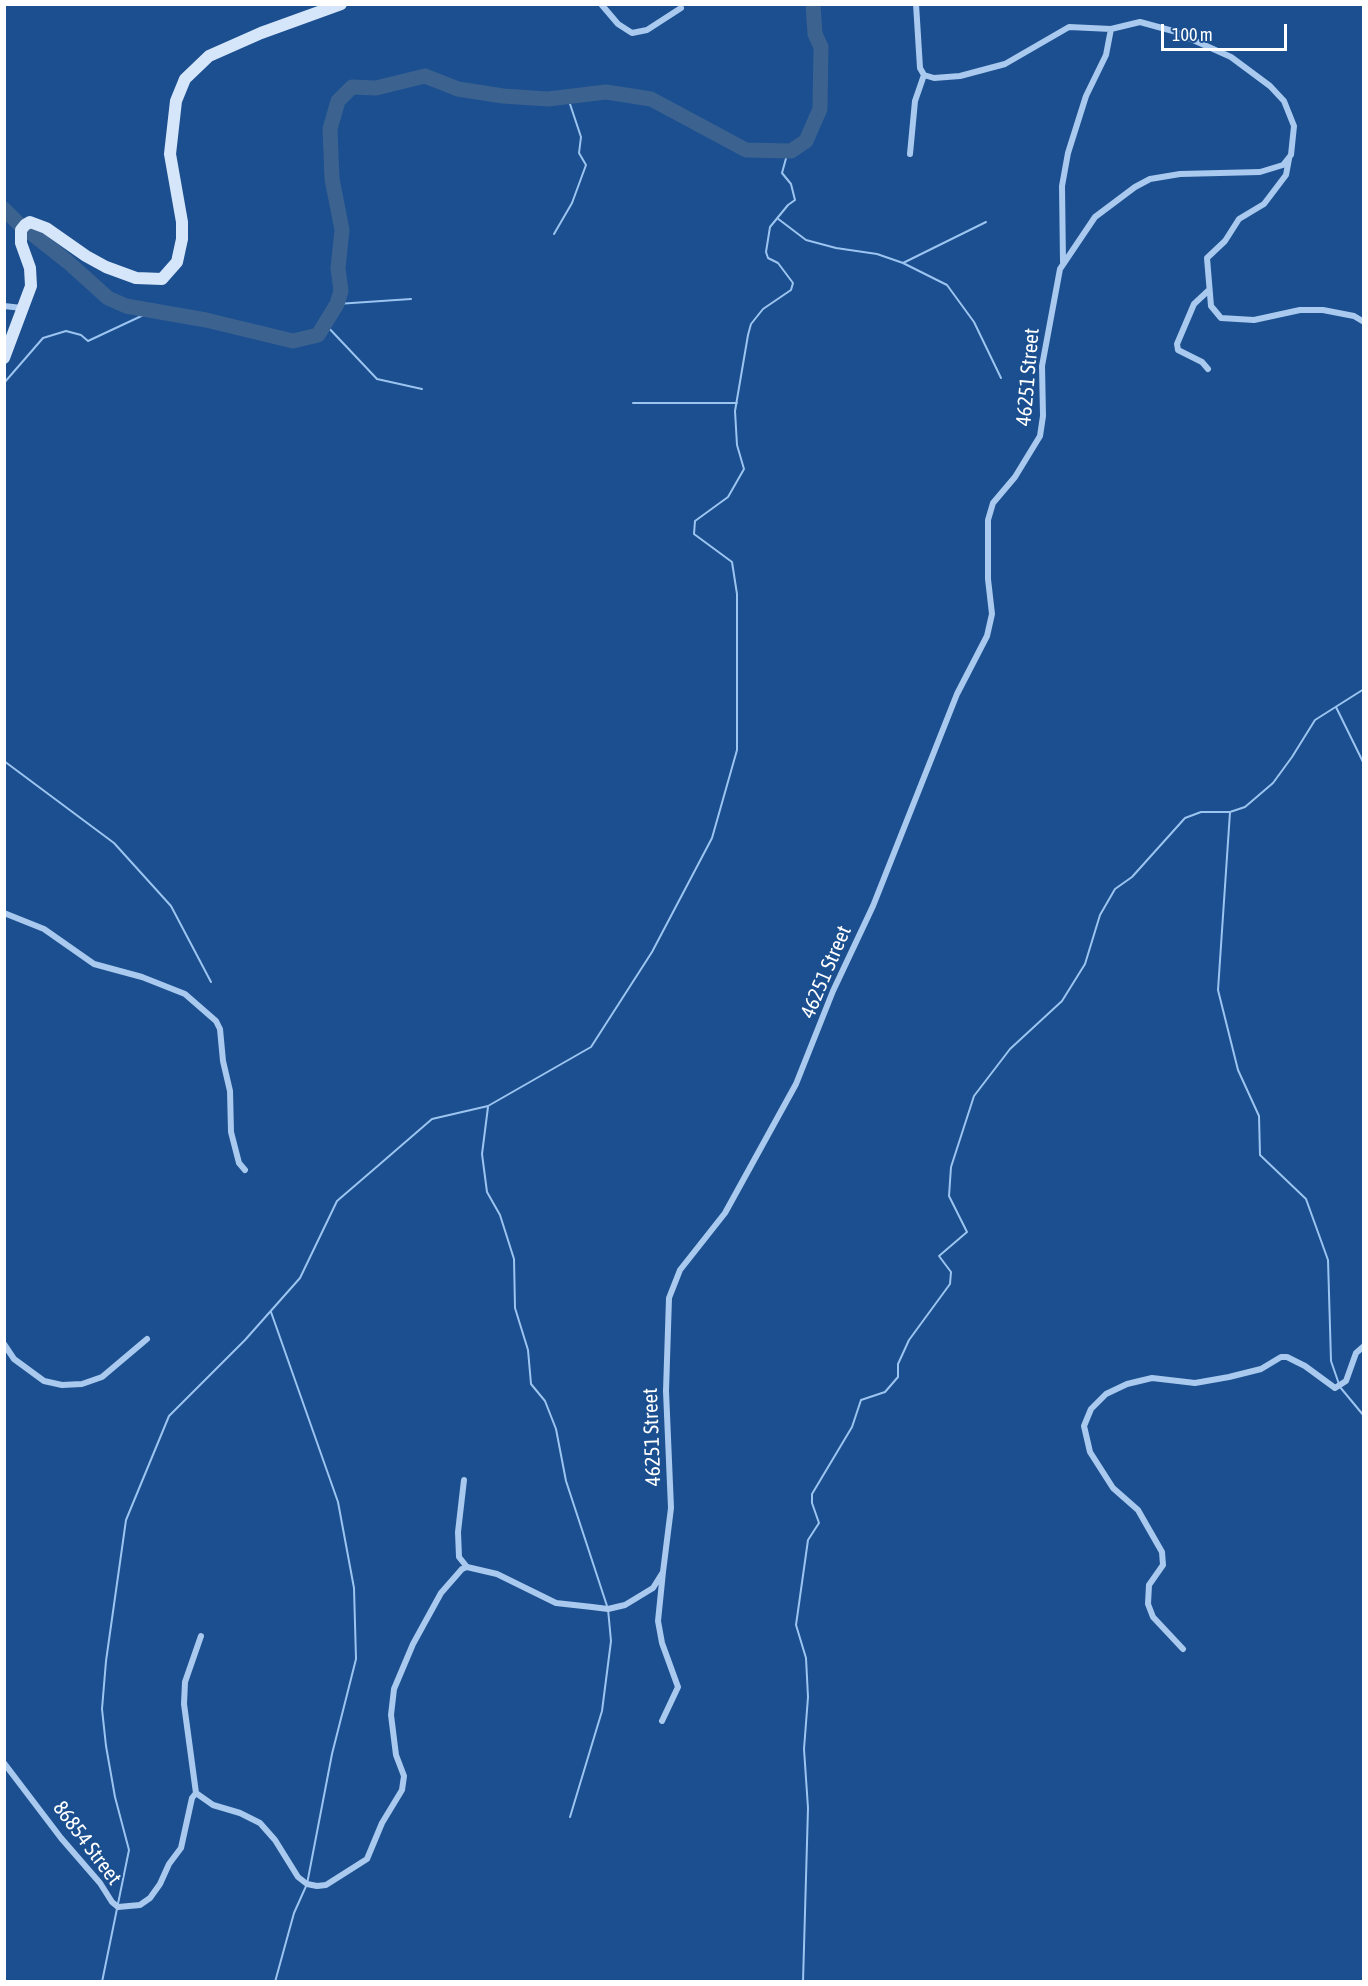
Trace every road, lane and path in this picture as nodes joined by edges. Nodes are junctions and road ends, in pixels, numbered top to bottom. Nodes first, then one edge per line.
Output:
1 (341, 4) edge
2 (601, 4) edge
3 (916, 4) edge
4 (681, 8) dead end
5 (1111, 28) junction
6 (924, 75) junction
7 (910, 154) dead end
8 (1289, 159) junction
9 (1062, 266) junction
10 (1209, 290) junction
11 (4, 306) edge
12 (23, 308) junction
13 (1364, 322) edge
14 (4, 358) edge
15 (1208, 369) dead end
16 (4, 913) edge
17 (245, 1170) dead end
18 (147, 1339) dead end
19 (4, 1344) edge
20 (1364, 1346) edge
21 (464, 1479) dead end
22 (467, 1567) junction
23 (663, 1572) junction
24 (201, 1636) dead end
25 (1183, 1648) dead end
26 (662, 1721) dead end
27 (4, 1763) edge
28 (196, 1792) junction

1 - 12 street
2 - 4 street
3 - 6 street
5 - 6 street
5 - 8 street
5 - 9 street
6 - 7 street
8 - 9 street, 46251 Street
8 - 10 street
9 - 23 street, 46251 Street
10 - 13 street
10 - 15 street
11 - 12 street
12 - 14 street
16 - 17 street
18 - 19 street
20 - 25 street
21 - 22 street
22 - 23 street
22 - 28 street
23 - 26 street, 46251 Street
24 - 28 street
27 - 28 street, 86854 Street

